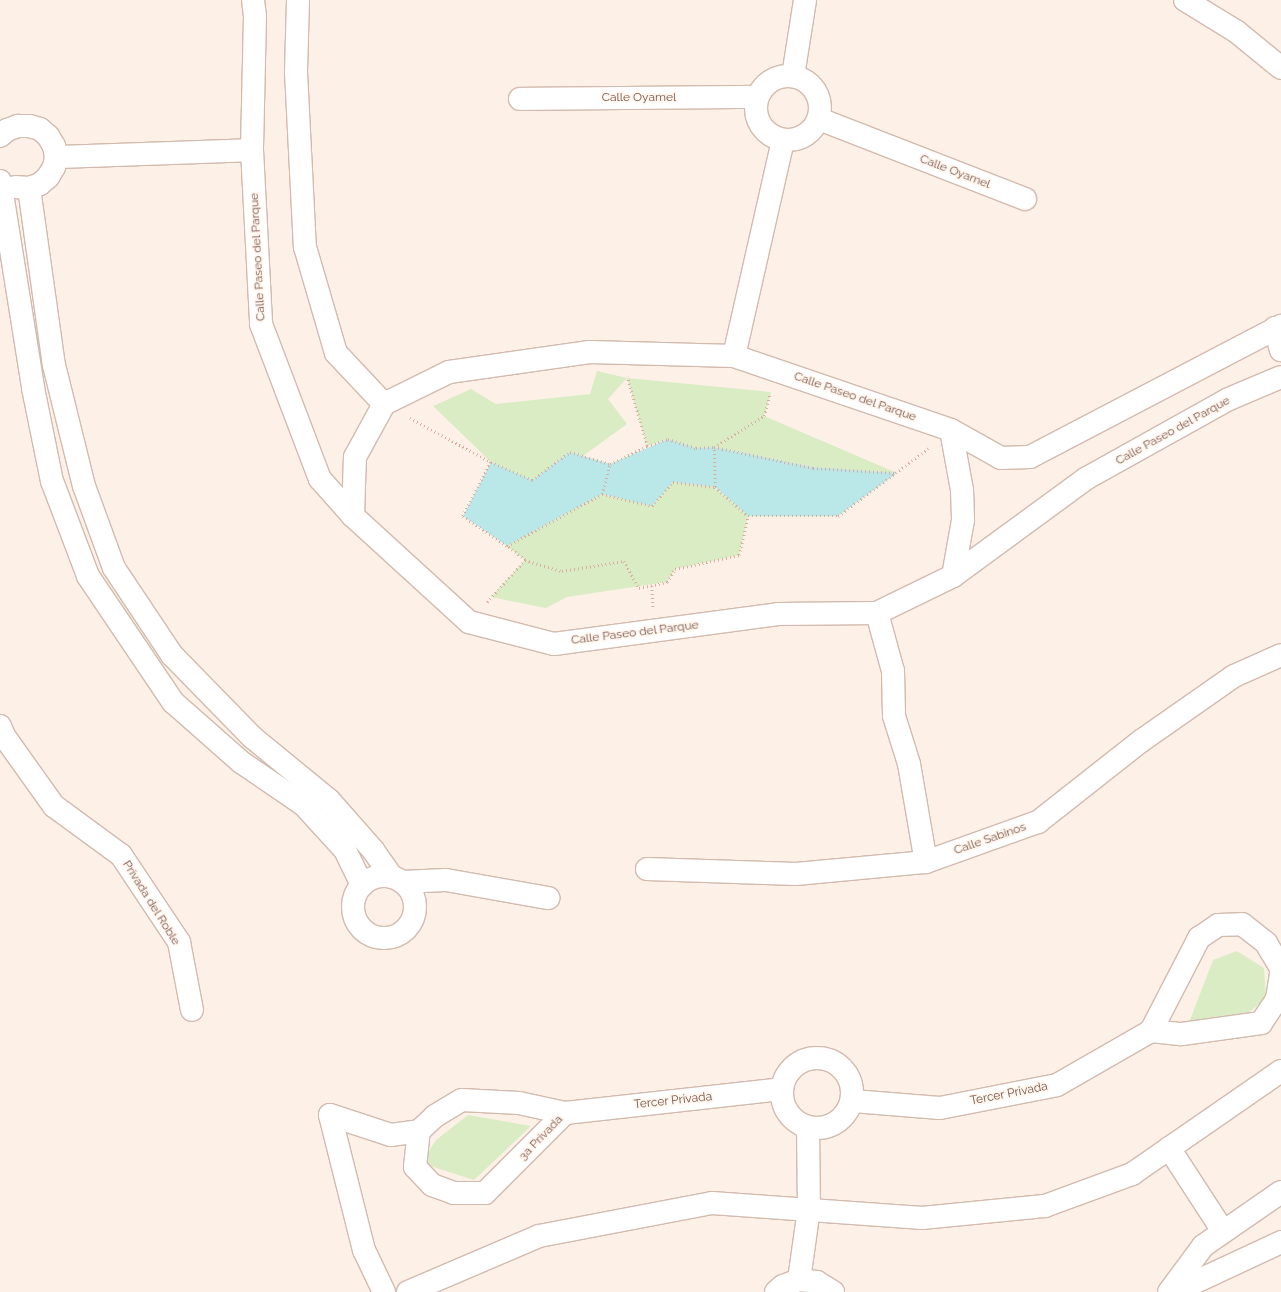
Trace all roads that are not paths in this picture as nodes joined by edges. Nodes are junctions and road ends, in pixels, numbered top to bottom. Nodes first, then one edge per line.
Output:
1 (253, 0) edge
2 (298, 0) edge
3 (805, 0) edge
4 (1185, 0) edge
5 (1281, 68) edge
6 (793, 76) junction
7 (758, 97) junction
8 (520, 99) dead end
9 (819, 119) junction
10 (0, 136) edge
11 (783, 140) junction
12 (252, 150) junction
13 (56, 157) junction
14 (0, 180) edge
15 (29, 188) junction
16 (1025, 199) dead end
17 (1278, 327) edge
18 (1281, 350) edge
19 (734, 356) junction
20 (1281, 377) edge
21 (384, 404) junction
22 (951, 430) junction
23 (353, 516) junction
24 (953, 576) junction
25 (877, 614) junction
26 (1281, 655) edge
27 (0, 726) edge
28 (926, 862) junction
29 (647, 869) dead end
30 (397, 880) junction
31 (362, 885) junction
32 (548, 898) dead end
33 (1281, 968) edge
34 (1281, 973) edge
35 (1279, 998) edge
36 (192, 1010) dead end
37 (1151, 1031) junction
38 (1281, 1071) edge
39 (782, 1089) junction
40 (853, 1101) junction
41 (566, 1113) junction
42 (808, 1128) junction
43 (419, 1132) junction
44 (1168, 1148) junction
45 (1281, 1192) edge
46 (809, 1209) junction
47 (1223, 1231) junction
48 (1280, 1246) edge
49 (799, 1280) junction
50 (384, 1292) edge
51 (408, 1292) edge
52 (776, 1292) edge
53 (833, 1292) edge
54 (1169, 1292) edge
55 (1174, 1292) edge

1 - 12 street, Calle Paseo del Parque
2 - 21 street
3 - 6 street
4 - 5 street
6 - 7 street
6 - 9 street
7 - 8 street, Calle Oyamel
7 - 11 street
9 - 11 street
9 - 16 street, Calle Oyamel
10 - 13 street
11 - 19 street
12 - 13 street
12 - 23 street, Calle Paseo del Parque
13 - 15 street
14 - 15 street
14 - 31 street
15 - 30 street
17 - 18 street
17 - 22 street, Calle Paseo del Parque
19 - 21 street, Calle Paseo del Parque
19 - 22 street, Calle Paseo del Parque
20 - 24 street, Calle Paseo del Parque
21 - 23 street
22 - 24 street
23 - 25 street, Calle Paseo del Parque
24 - 25 street, Calle Paseo del Parque
25 - 28 street
26 - 28 street, Calle Sabinos
27 - 36 street, Privada del Roble
28 - 29 street, Calle Sabinos
30 - 31 street
30 - 31 street
30 - 32 street
33 - 37 street
34 - 35 street
35 - 37 street
37 - 40 street, Tercer Privada
38 - 44 street
39 - 40 street
39 - 41 street, Tercer Privada
39 - 42 street
40 - 42 street
41 - 43 street, 3a Privada
41 - 43 street, 3a Privada
42 - 46 street
43 - 50 street
44 - 46 street
44 - 47 street
45 - 47 street
46 - 49 street
46 - 51 street
47 - 54 street
48 - 55 street
49 - 52 street
49 - 53 street

